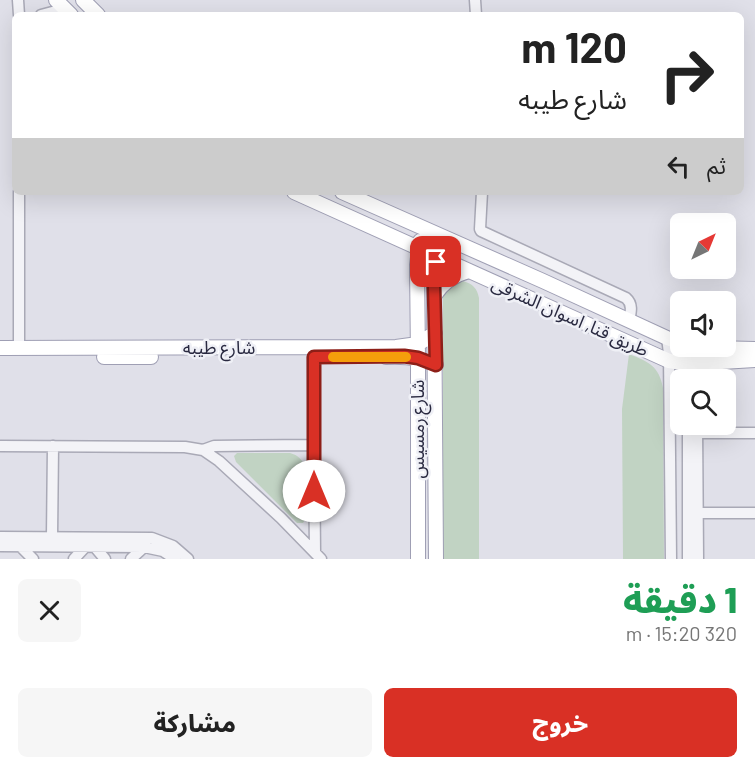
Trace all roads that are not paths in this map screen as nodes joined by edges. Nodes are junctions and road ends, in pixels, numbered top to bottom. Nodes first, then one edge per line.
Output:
1 (56, 0) edge
2 (83, 0) edge
3 (68, 12) edge
4 (95, 12) edge
5 (19, 195) edge
6 (301, 195) edge
7 (349, 195) edge
8 (482, 195) edge
9 (422, 227) junction
10 (446, 238) junction
11 (419, 248) junction
12 (438, 256) junction
13 (469, 271) junction
14 (435, 295) junction
15 (629, 321) junction
16 (435, 333) junction
17 (667, 338) junction
18 (670, 339) edge
19 (418, 344) junction
20 (0, 348) edge
21 (19, 348) junction
22 (736, 349) edge
23 (755, 349) edge
24 (127, 353) junction
25 (0, 357) edge
26 (314, 357) junction
27 (690, 357) edge
28 (418, 358) junction
29 (755, 360) edge
30 (669, 361) junction
31 (689, 364) junction
32 (436, 365) junction
33 (689, 369) edge
34 (736, 432) edge
35 (755, 433) edge
36 (688, 435) edge
37 (697, 435) edge
38 (314, 445) junction
39 (0, 446) edge
40 (52, 446) junction
41 (199, 452) junction
42 (698, 513) junction
43 (755, 513) edge
44 (0, 537) edge
45 (52, 537) junction
46 (0, 546) edge
47 (20, 546) junction
48 (90, 546) junction
49 (144, 547) junction
50 (318, 555) edge
51 (33, 559) edge
52 (74, 559) edge
53 (105, 559) edge
54 (131, 559) edge
55 (175, 559) edge
56 (188, 559) edge
57 (418, 559) edge
58 (436, 559) edge
59 (671, 559) edge
60 (688, 559) edge
61 (698, 559) edge

1 - 3 main road
2 - 4 main road
5 - 21 street
6 - 11 main road, طريق قنا, اسوان الشرقى
7 - 9 main road, طريق قنا, اسوان الشرقى
8 - 15 street
9 - 10 main road, طريق قنا, اسوان الشرقى
9 - 11 main road, شارع رمسيس
10 - 12 main road, شارع رمسيس
10 - 15 main road, طريق قنا, اسوان الشرقى
11 - 12 main road, طريق قنا, اسوان الشرقى
11 - 19 main road, شارع رمسيس
12 - 13 main road, طريق قنا, اسوان الشرقى
12 - 14 main road, شارع رمسيس
13 - 14 main road
13 - 30 main road, طريق قنا, اسوان الشرقى
14 - 16 main road, شارع رمسيس
15 - 17 main road, طريق قنا, اسوان الشرقى
16 - 19 main road, شارع طيبه
16 - 32 main road, شارع رمسيس
17 - 18 main road, طريق قنا, اسوان الشرقى
17 - 30 street
19 - 24 main road, شارع طيبه
19 - 28 main road, شارع رمسيس
20 - 21 main road, شارع طيبه
21 - 24 main road, شارع طيبه
22 - 23 main road
24 - 25 main road, شارع طيبه
24 - 26 main road, شارع طيبه
26 - 28 main road, شارع طيبه
26 - 38 street
27 - 31 street
28 - 32 main road, شارع طيبه
28 - 57 main road, شارع رمسيس
29 - 31 main road, طريق قنا, اسوان الشرقى
30 - 31 main road, طريق قنا, اسوان الشرقى
30 - 59 street
31 - 33 street
32 - 58 main road, شارع رمسيس
34 - 35 street
36 - 60 street
37 - 42 street
38 - 41 street
38 - 50 street
39 - 40 street
40 - 41 street
40 - 45 street
41 - 50 street
42 - 43 street
42 - 61 street
44 - 45 street
45 - 56 street
46 - 47 street
47 - 48 street
47 - 51 street
48 - 49 street
48 - 52 street
48 - 53 street
49 - 54 street
49 - 55 street

